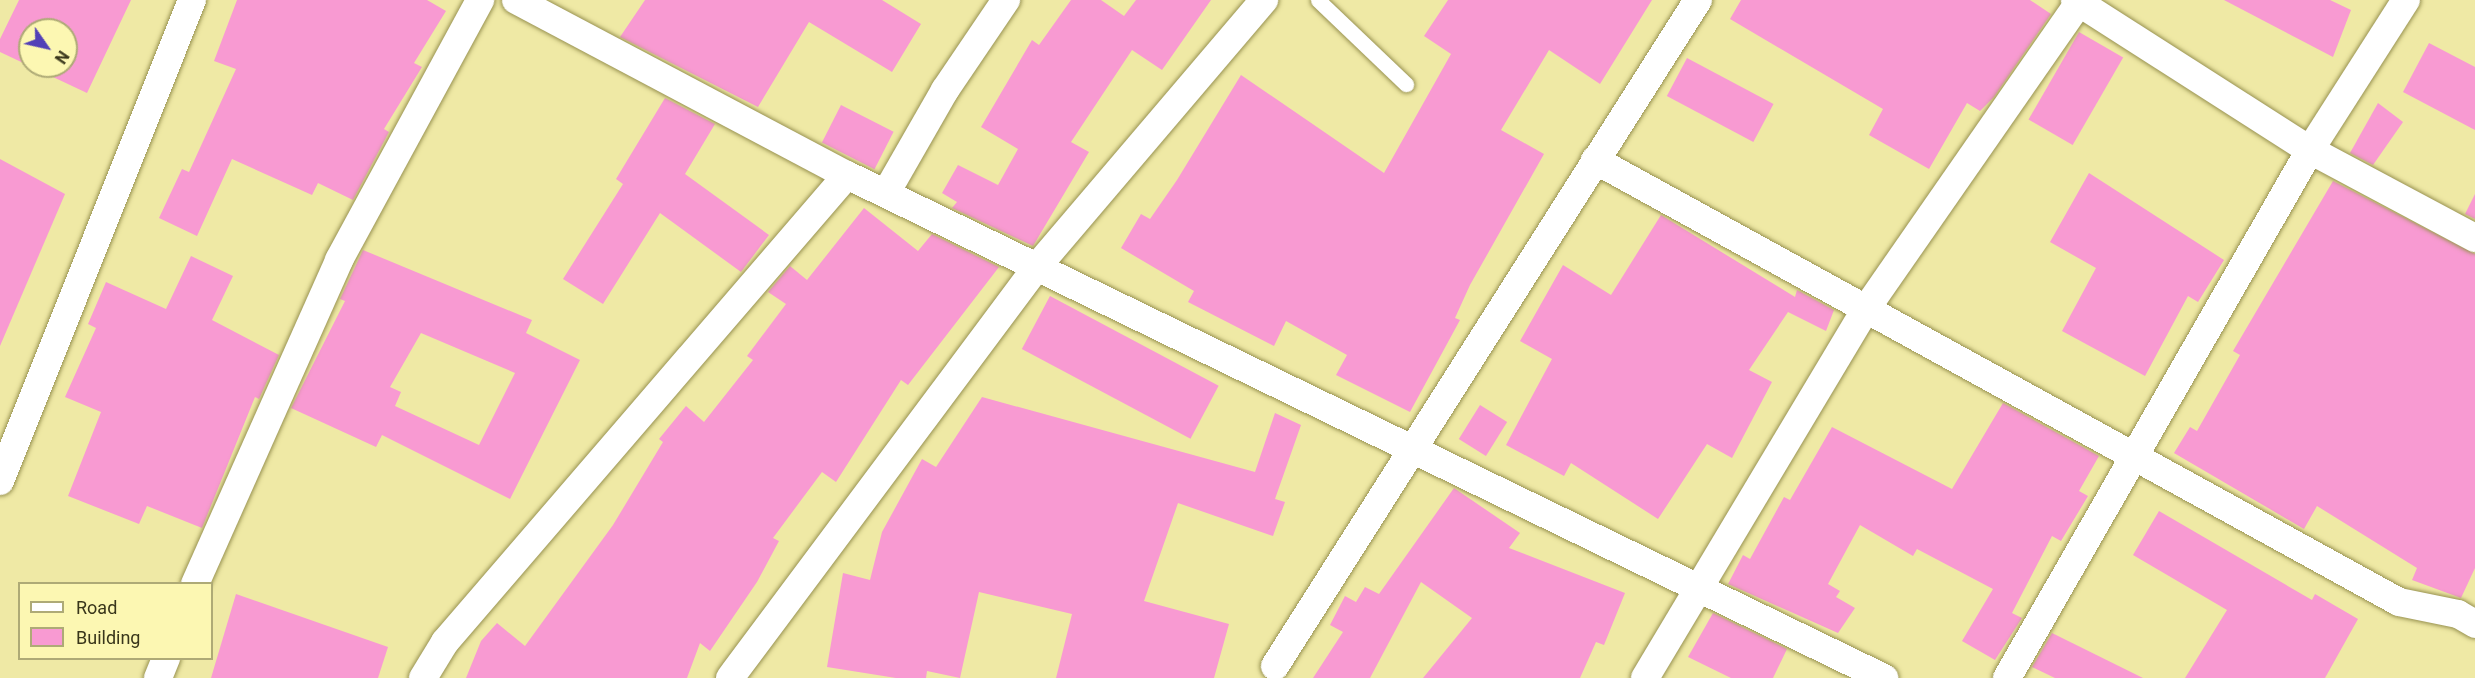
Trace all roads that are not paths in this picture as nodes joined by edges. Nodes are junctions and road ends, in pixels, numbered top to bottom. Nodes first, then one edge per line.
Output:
1 (192, 0) edge
2 (480, 0) edge
3 (516, 0) edge
4 (1006, 0) edge
5 (1264, 0) edge
6 (1318, 0) edge
7 (1698, 0) edge
8 (2406, 0) edge
9 (2077, 1) edge
10 (1406, 84) dead end
11 (2310, 150) junction
12 (1595, 160) junction
13 (847, 175) junction
14 (886, 194) junction
15 (2475, 238) edge
16 (1036, 268) junction
17 (1866, 309) junction
18 (1415, 451) junction
19 (2136, 454) junction
20 (0, 481) edge
21 (196, 582) edge
22 (1700, 585) junction
23 (2475, 624) edge
24 (165, 660) edge
25 (1275, 666) dead end
26 (158, 678) edge
27 (423, 678) edge
28 (730, 678) edge
29 (1645, 678) edge
30 (1884, 678) edge
31 (2007, 678) edge

1 - 20 street
2 - 21 street
3 - 13 street
4 - 14 street
5 - 16 street
6 - 10 lane
7 - 12 street
8 - 11 street
9 - 11 street
9 - 17 street
11 - 15 street
11 - 19 street
12 - 17 street
12 - 18 street
13 - 14 street
13 - 27 street
14 - 16 street
16 - 18 street
16 - 28 street
17 - 19 street
17 - 22 street
18 - 22 street
18 - 25 street
19 - 23 street
19 - 31 street
22 - 29 street
22 - 30 street
24 - 26 street

